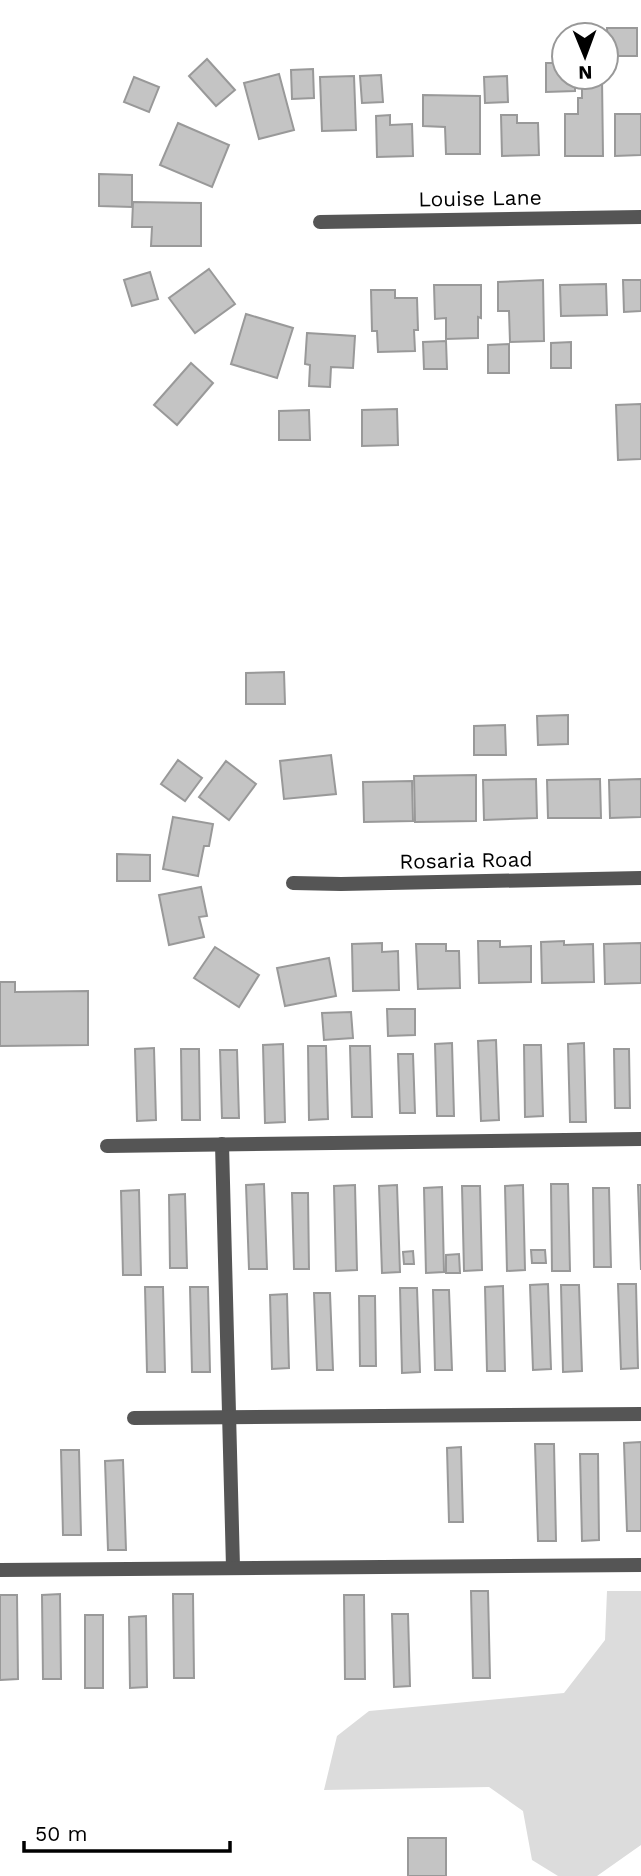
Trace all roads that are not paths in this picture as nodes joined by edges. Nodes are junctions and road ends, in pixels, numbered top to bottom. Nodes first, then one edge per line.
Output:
1 (641, 217) edge
2 (320, 222) dead end
3 (641, 878) edge
4 (293, 883) dead end
5 (641, 1139) edge
6 (222, 1144) junction
7 (107, 1146) dead end
8 (641, 1414) edge
9 (229, 1417) junction
10 (134, 1418) dead end
11 (641, 1565) edge
12 (233, 1567) junction
13 (0, 1570) edge

1 - 2 street, Louise Lane
3 - 4 street, Rosaria Road
5 - 6 street
6 - 7 street
6 - 9 street
8 - 9 street
9 - 10 street
9 - 12 street
11 - 12 street
12 - 13 street

